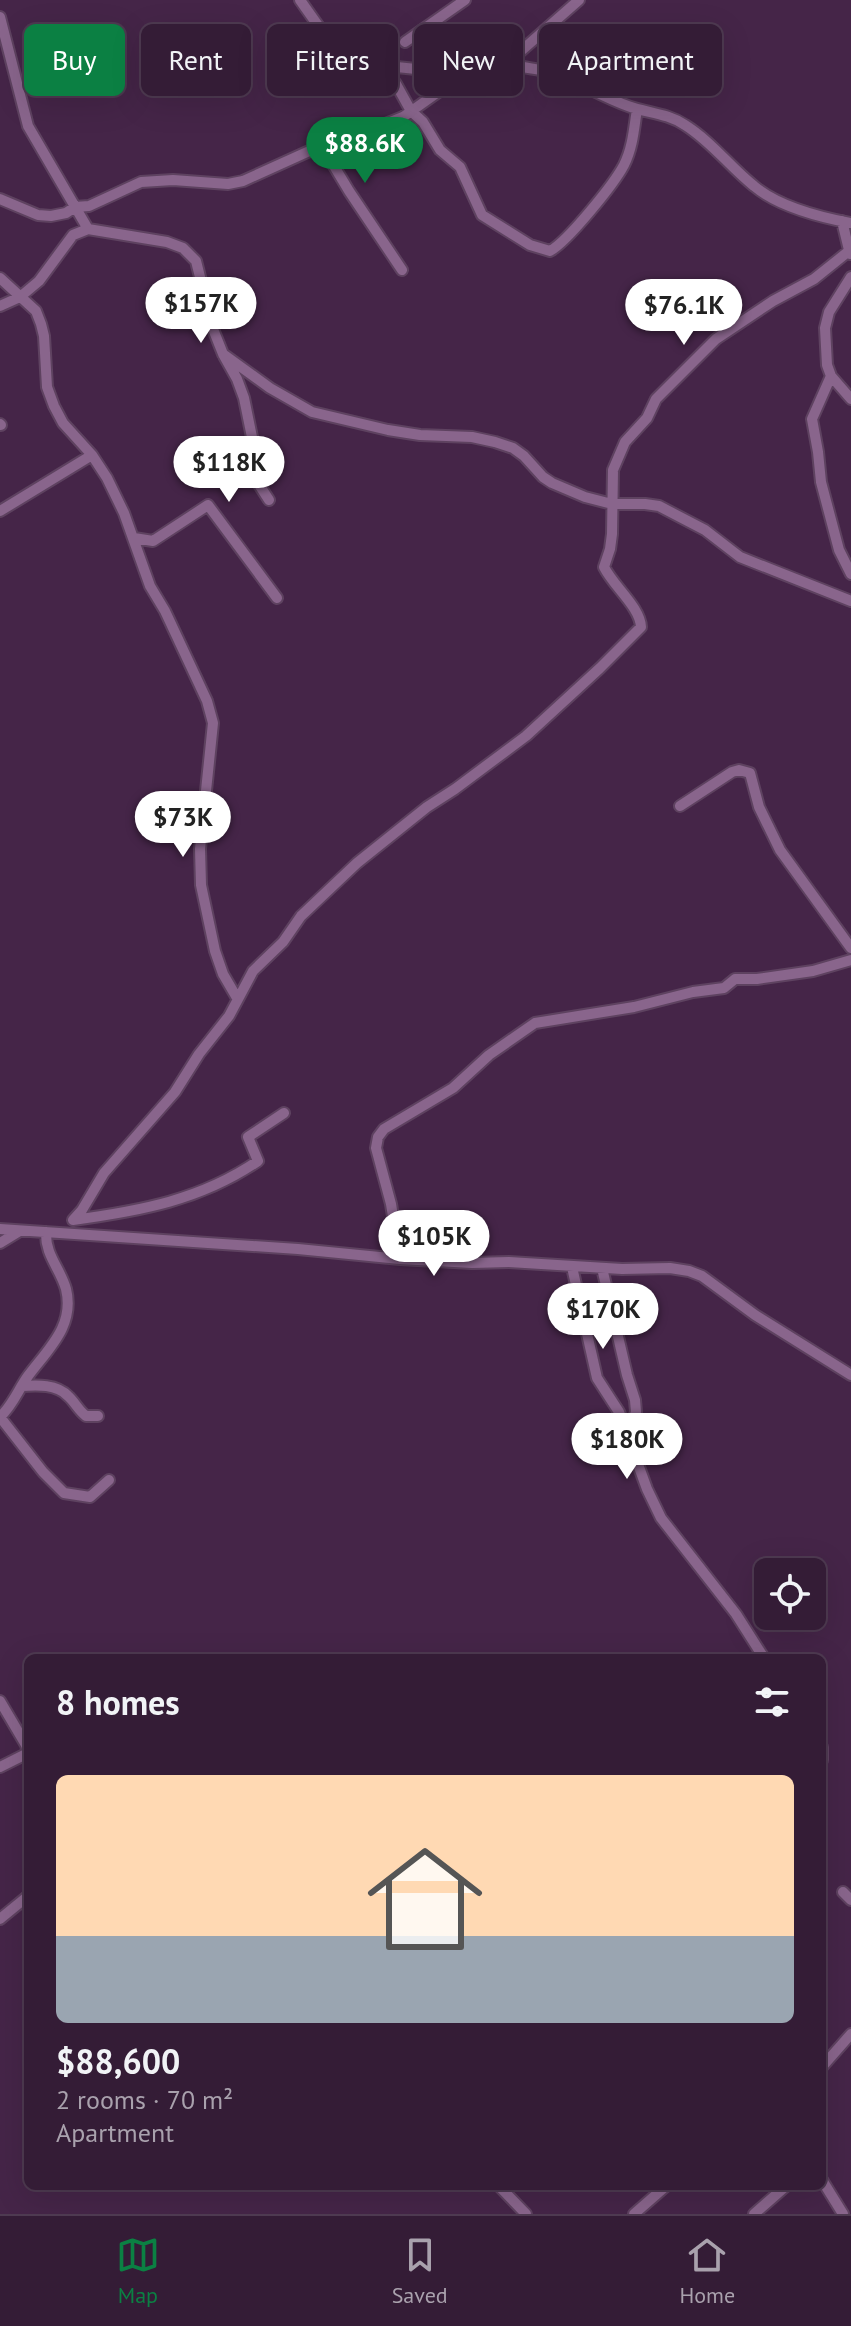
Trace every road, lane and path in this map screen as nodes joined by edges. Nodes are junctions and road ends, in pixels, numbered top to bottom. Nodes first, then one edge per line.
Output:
1 (300, 0) edge
2 (465, 0) edge
3 (579, 0) edge
4 (0, 17) edge
5 (317, 24) edge
6 (405, 42) dead end
7 (523, 49) edge
8 (523, 67) edge
9 (398, 88) edge
10 (432, 96) edge
11 (637, 109) junction
12 (411, 111) junction
13 (307, 151) junction
14 (0, 199) edge
15 (75, 207) junction
16 (847, 222) edge
17 (88, 229) junction
18 (850, 253) edge
19 (402, 270) dead end
20 (851, 277) edge
21 (0, 278) edge
22 (20, 297) junction
23 (0, 306) edge
24 (223, 354) junction
25 (831, 376) junction
26 (851, 399) edge
27 (92, 455) junction
28 (269, 500) dead end
29 (612, 504) junction
30 (0, 511) edge
31 (134, 538) junction
32 (851, 574) edge
33 (277, 598) dead end
34 (851, 601) edge
35 (680, 806) dead end
36 (851, 948) edge
37 (851, 960) edge
38 (237, 998) junction
39 (284, 1113) dead end
40 (73, 1220) junction
41 (0, 1229) edge
42 (18, 1232) junction
43 (51, 1232) junction
44 (0, 1243) edge
45 (400, 1259) junction
46 (572, 1267) junction
47 (602, 1268) junction
48 (851, 1375) edge
49 (22, 1386) junction
50 (98, 1416) dead end
51 (0, 1417) edge
52 (628, 1435) junction
53 (109, 1480) dead end
54 (761, 1654) edge
55 (0, 1701) edge
56 (24, 1746) edge
57 (24, 1755) edge
58 (0, 1767) edge
59 (24, 1899) edge
60 (0, 1919) edge
61 (851, 2034) edge
62 (826, 2062) edge
63 (826, 2186) edge
64 (503, 2190) edge
65 (661, 2190) edge
66 (781, 2190) edge
67 (526, 2214) edge
68 (634, 2214) edge
69 (754, 2214) edge
70 (843, 2214) edge

1 - 5 street
2 - 6 street
3 - 7 street
4 - 15 street
8 - 11 street
9 - 12 street
10 - 12 street
11 - 12 street
11 - 16 street
12 - 13 street
13 - 15 street
13 - 19 street
14 - 15 street
15 - 17 street
16 - 18 street
17 - 22 street
17 - 24 street
18 - 29 street
20 - 25 street
21 - 22 street
22 - 23 street
22 - 27 street
24 - 28 street
24 - 29 street
25 - 26 street
25 - 32 street
27 - 30 street
27 - 31 street
29 - 34 street
29 - 38 street
31 - 33 street
31 - 38 street
35 - 36 street
37 - 45 street
38 - 40 street
39 - 40 street
40 - 43 street
41 - 42 street
42 - 43 street
42 - 44 street
43 - 45 street
43 - 49 street
45 - 46 street
46 - 47 street
46 - 52 street
47 - 48 street
47 - 52 street
49 - 50 street
49 - 51 street
51 - 53 street
52 - 54 street
55 - 56 street
57 - 58 street
59 - 60 street
61 - 62 street
63 - 70 street
64 - 67 street
65 - 68 street
66 - 69 street

